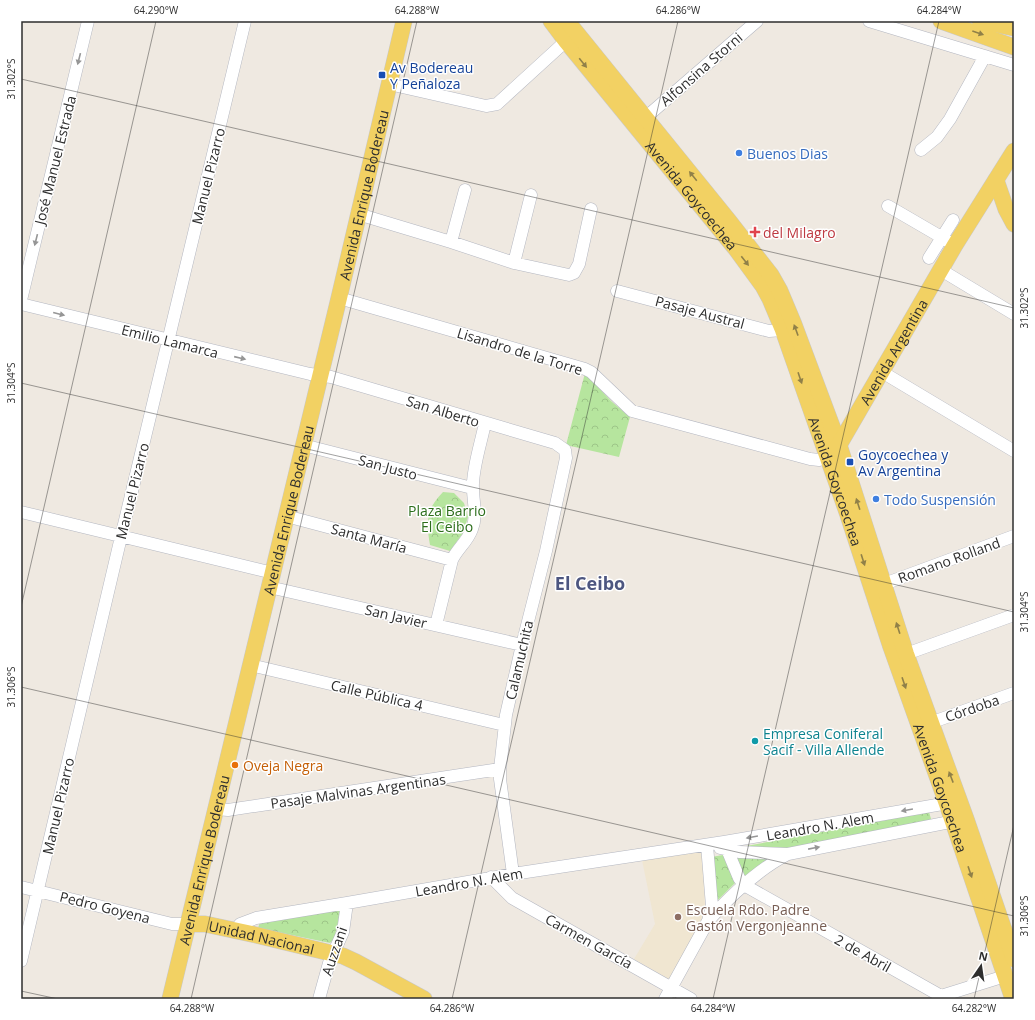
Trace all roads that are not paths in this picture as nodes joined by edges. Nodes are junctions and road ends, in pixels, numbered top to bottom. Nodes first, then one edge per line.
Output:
1 (88, 21) edge
2 (245, 21) edge
3 (404, 21) edge
4 (550, 21) edge
5 (567, 21) edge
6 (757, 21) edge
7 (869, 21) edge
8 (941, 21) edge
9 (980, 21) edge
10 (1014, 28) edge
11 (566, 41) junction
12 (1014, 47) edge
13 (985, 56) junction
14 (1014, 65) edge
15 (389, 84) junction
16 (645, 118) junction
17 (921, 150) dead end
18 (1014, 151) edge
19 (996, 180) junction
20 (465, 190) dead end
21 (531, 195) dead end
22 (888, 206) dead end
23 (591, 209) dead end
24 (358, 214) junction
25 (953, 220) dead end
26 (1014, 224) edge
27 (949, 241) junction
28 (451, 242) junction
29 (929, 258) dead end
30 (514, 263) junction
31 (941, 270) junction
32 (617, 291) dead end
33 (339, 298) junction
34 (21, 300) edge
35 (21, 304) edge
36 (1014, 314) edge
37 (783, 330) junction
38 (169, 340) junction
39 (882, 372) junction
40 (320, 376) junction
41 (485, 423) junction
42 (303, 445) junction
43 (839, 445) junction
44 (565, 450) joint
45 (1014, 451) edge
46 (828, 457) junction
47 (472, 488) junction
48 (21, 512) edge
49 (286, 516) junction
50 (1014, 536) edge
51 (121, 537) junction
52 (452, 560) junction
53 (271, 580) junction
54 (884, 584) junction
55 (1014, 615) edge
56 (436, 625) junction
57 (522, 646) junction
58 (906, 654) junction
59 (250, 665) junction
60 (1014, 693) edge
61 (930, 723) junction
62 (504, 725) junction
63 (500, 769) junction
64 (946, 803) junction
65 (216, 809) junction
66 (959, 820) junction
67 (936, 824) junction
68 (708, 845) junction
69 (725, 846) junction
70 (788, 854) junction
71 (513, 874) junction
72 (491, 877) junction
73 (744, 885) junction
74 (21, 887) edge
75 (38, 891) junction
76 (347, 903) junction
77 (708, 921) junction
78 (189, 924) junction
79 (236, 930) junction
80 (1011, 942) edge
81 (334, 953) junction
82 (1014, 959) edge
83 (21, 960) edge
84 (1005, 976) junction
85 (671, 988) junction
86 (940, 998) edge
87 (170, 999) edge
88 (319, 999) edge
89 (424, 999) edge
90 (665, 999) edge
91 (691, 999) edge
92 (1013, 999) edge

1 -> 34 street, José Manuel Estrada
2 - 38 street, Manuel Pizarro
3 - 15 main road, Avenida Enrique Bodereau
4 - 11 main road, Avenida Goycoechea
5 - 16 main road, Avenida Goycoechea
6 - 16 street, Alfonsina Storni
7 - 13 street
8 -> 12 main road
9 - 10 main road
11 - 15 street
11 -> 37 main road, Avenida Goycoechea
13 - 14 street
13 - 17 street
15 - 24 main road, Avenida Enrique Bodereau
43 -> 16 main road, Avenida Goycoechea
18 - 19 main road, Avenida Argentina
19 - 26 main road
19 - 27 main road, Avenida Argentina
20 - 28 street
21 - 30 street
22 - 27 street
23 - 30 street
24 - 28 street
24 - 33 main road, Avenida Enrique Bodereau
25 - 27 street, Avenida Argentina
27 - 29 street, Avenida Argentina
27 - 31 main road, Avenida Argentina
28 - 30 street
31 - 36 street
31 - 39 main road, Avenida Argentina
32 - 37 street, Pasaje Austral
33 - 40 main road, Avenida Enrique Bodereau
33 - 46 street, Lisandro de la Torre
35 -> 38 street, Emilio Lamarca
37 -> 46 main road, Avenida Goycoechea
38 -> 40 street, Emilio Lamarca
38 - 51 street, Manuel Pizarro
39 - 43 main road, Avenida Argentina
39 - 45 street
40 - 41 street, San Alberto
40 - 42 main road, Avenida Enrique Bodereau
41 - 44 street, San Alberto
41 - 47 street
42 - 47 street, San Justo
42 - 49 main road, Avenida Enrique Bodereau
43 - 46 main road, Avenida Argentina
54 -> 43 main road, Avenida Goycoechea
44 - 57 street, Calamuchita
46 -> 64 main road, Avenida Goycoechea
47 - 52 street
48 - 51 street, San Javier
49 - 52 street, Santa María
49 - 53 main road, Avenida Enrique Bodereau
50 - 54 street, Romano Rolland
51 - 53 street, San Javier
51 - 75 street, Manuel Pizarro
52 - 56 street
53 - 56 street, San Javier
53 - 59 main road, Avenida Enrique Bodereau
58 -> 54 main road, Avenida Goycoechea
55 - 58 street
56 - 57 street, San Javier
57 - 62 street, Calamuchita
58 - 61 main road, Avenida Goycoechea
59 - 62 street, Calle Pública 4
59 - 65 main road, Avenida Enrique Bodereau
60 - 61 street, Córdoba
64 -> 61 main road, Avenida Goycoechea
62 - 63 street, Calamuchita
63 - 65 street, Pasaje Malvinas Argentinas
63 - 71 street, Calamuchita
64 - 66 main road, Avenida Goycoechea
64 - 67 street
64 -> 69 street, Leandro N. Alem
65 - 78 main road, Avenida Enrique Bodereau
66 - 67 street, Leandro N. Alem
66 - 80 main road, Avenida Goycoechea
66 -> 84 main road, Avenida Goycoechea
70 -> 67 street, Leandro N. Alem
68 - 69 street, Leandro N. Alem
68 - 71 street, Leandro N. Alem
68 - 77 street
69 - 70 street, Leandro N. Alem
69 - 73 street
70 - 73 street, Leandro N. Alem
71 - 72 street, Leandro N. Alem
72 - 76 street, Leandro N. Alem
72 - 85 street, Carmen García
73 - 77 street, Leandro N. Alem
73 - 86 street, 2 de Abril
74 - 75 street, Pedro Goyena
75 - 78 street, Pedro Goyena
75 - 83 street, Manuel Pizarro
76 - 79 street, Leandro N. Alem
76 - 81 street, Auzzani
77 - 85 street
78 - 79 main road, Unidad Nacional
78 - 87 main road, Avenida Enrique Bodereau
79 - 81 main road, Unidad Nacional
80 - 82 main road, Avenida Goycoechea
81 - 88 street, Auzzani
81 - 89 main road, Unidad Nacional
84 - 86 street
84 - 92 main road, Avenida Goycoechea
85 - 90 street
85 - 91 street, Carmen García

